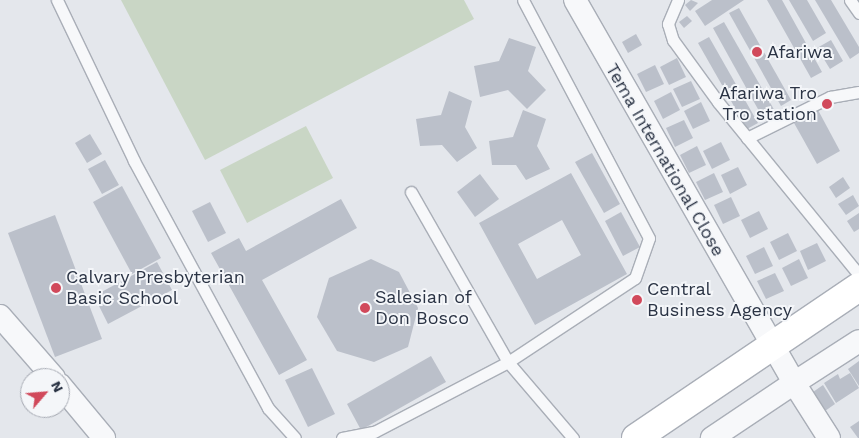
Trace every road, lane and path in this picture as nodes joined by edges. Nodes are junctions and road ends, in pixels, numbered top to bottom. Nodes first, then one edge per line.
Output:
1 (57, 0) edge
2 (523, 0) edge
3 (575, 0) edge
4 (678, 0) edge
5 (850, 0) edge
6 (859, 13) edge
7 (859, 92) edge
8 (747, 138) junction
9 (412, 192) dead end
10 (859, 276) edge
11 (859, 287) edge
12 (0, 316) edge
13 (859, 341) edge
14 (771, 345) junction
15 (508, 362) junction
16 (45, 368) edge
17 (794, 383) junction
18 (70, 397) edge
19 (104, 438) edge
20 (295, 438) edge
21 (342, 438) edge
22 (573, 438) edge
23 (636, 438) edge
24 (712, 438) edge
25 (829, 438) edge

1 - 20 lane
2 - 15 lane
3 - 14 street, Tema International Close
4 - 8 lane
5 - 6 lane
7 - 8 lane
8 - 10 lane
9 - 15 lane
11 - 14 highway
12 - 16 street
13 - 17 street
14 - 17 street, Tema International Close
14 - 23 highway
15 - 21 lane
15 - 22 lane
17 - 24 street
17 - 25 street, Tema International Close
18 - 19 street

